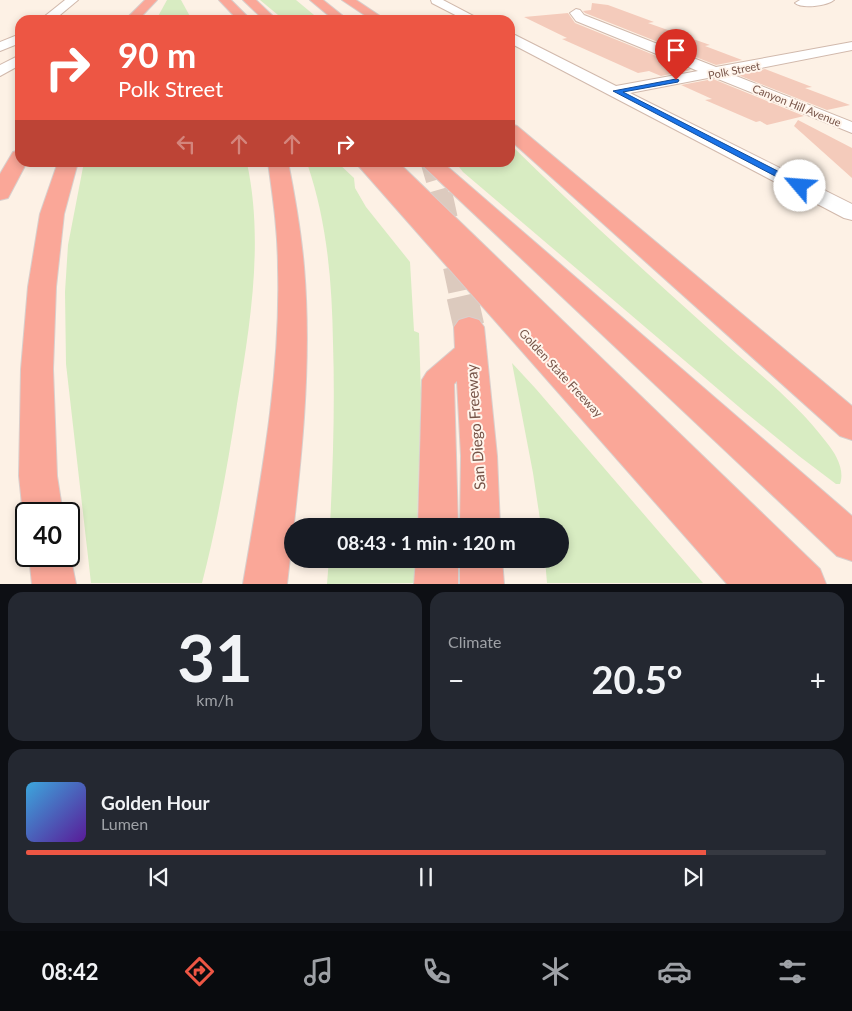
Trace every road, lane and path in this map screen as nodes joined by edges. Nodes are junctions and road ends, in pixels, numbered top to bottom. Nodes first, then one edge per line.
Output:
1 (72, 0) edge
2 (152, 0) edge
3 (234, 0) edge
4 (249, 0) edge
5 (316, 0) edge
6 (348, 0) edge
7 (828, 0) edge
8 (436, 1) edge
9 (801, 3) dead end
10 (218, 4) edge
11 (576, 13) dead end
12 (52, 15) edge
13 (136, 15) edge
14 (145, 15) edge
15 (226, 15) edge
16 (237, 15) edge
17 (249, 15) edge
18 (266, 15) edge
19 (336, 15) edge
20 (372, 15) edge
21 (465, 15) edge
22 (15, 40) edge
23 (515, 40) edge
24 (852, 46) edge
25 (0, 47) edge
26 (823, 53) junction
27 (15, 62) edge
28 (852, 62) edge
29 (0, 71) edge
30 (716, 73) junction
31 (616, 91) junction
32 (852, 128) edge
33 (515, 134) edge
34 (15, 165) edge
35 (66, 167) edge
36 (279, 167) edge
37 (370, 167) edge
38 (391, 167) edge
39 (435, 167) tunnel mouth
40 (0, 193) edge
41 (852, 212) edge
42 (852, 426) edge
43 (41, 502) edge
44 (438, 518) edge
45 (480, 518) edge
46 (852, 542) edge
47 (52, 567) edge
48 (437, 568) edge
49 (481, 568) edge
50 (54, 584) edge
51 (265, 584) edge
52 (436, 584) edge
53 (482, 584) edge
54 (757, 584) edge
55 (804, 584) edge

1 - 12 street
2 - 13 highway
2 - 14 highway
3 - 17 highway
4 - 18 highway
5 - 19 highway
6 - 20 highway
7 - 9 street
8 - 21 street
10 - 15 highway
10 - 16 highway
11 - 30 street, Canyon Hill Avenue
22 - 25 street
23 - 31 street
24 - 26 street, Polk Street
26 - 28 street
26 - 30 street, Polk Street
27 - 29 street
30 - 31 street, Polk Street
30 - 32 street, Canyon Hill Avenue
31 - 41 street
33 - 42 highway
34 - 40 highway
35 - 43 highway
36 - 51 highway
37 - 54 highway, Golden State Freeway
38 - 55 highway
39 - 46 highway
44 - 45 highway, San Diego Freeway
47 - 50 highway
48 - 52 highway
49 - 53 highway

